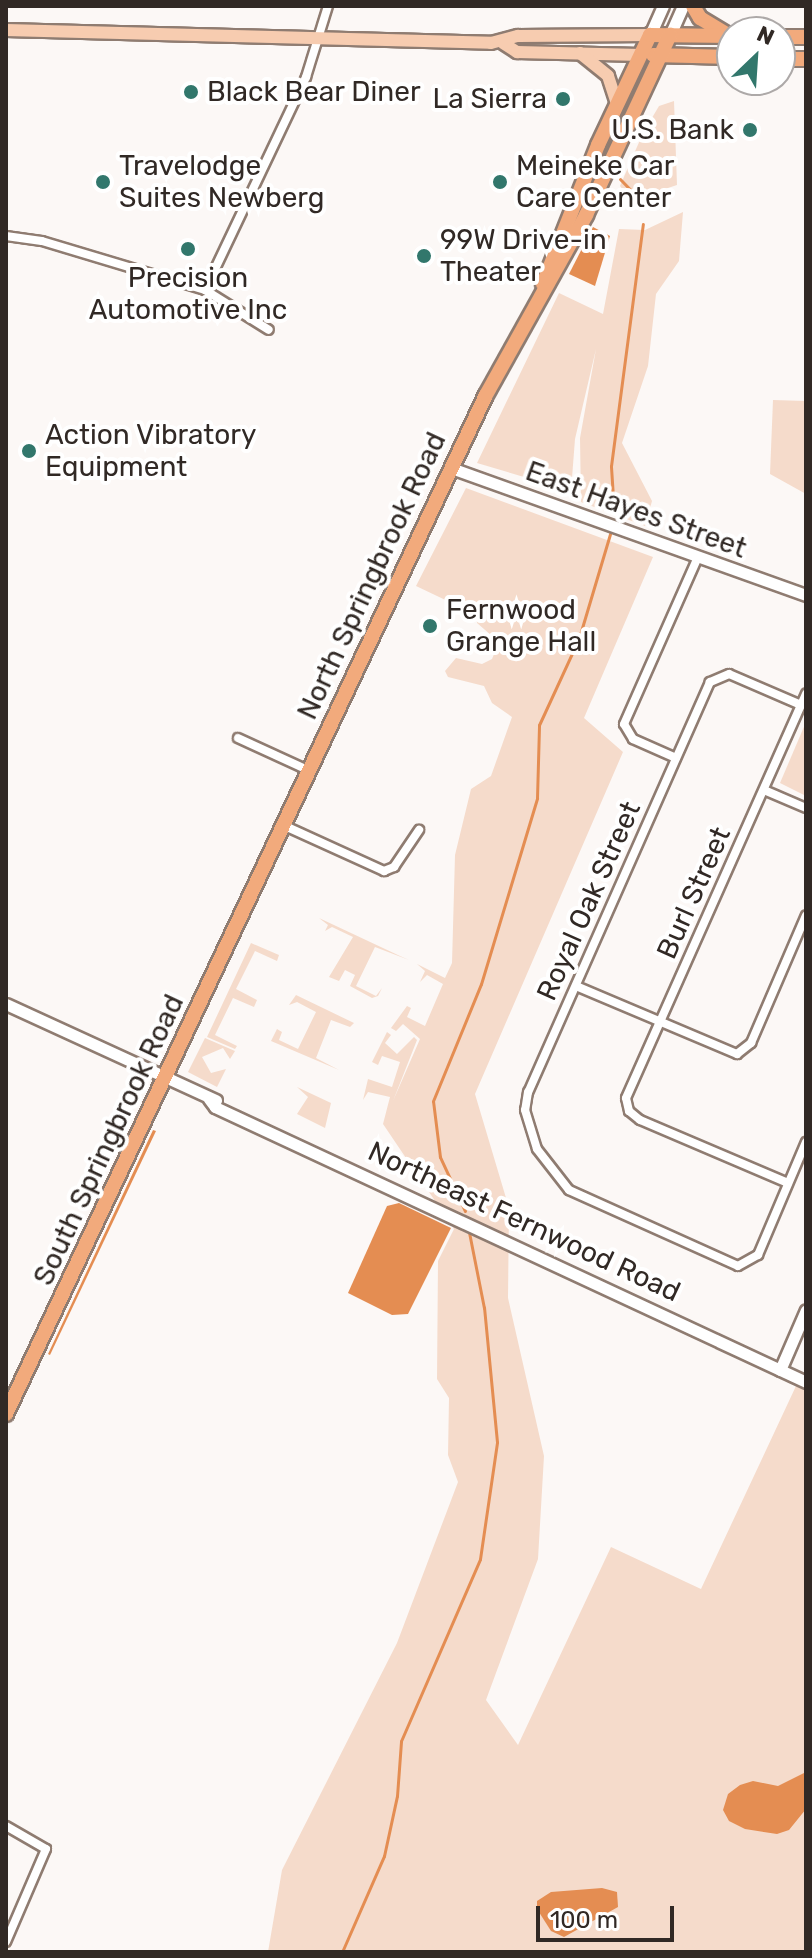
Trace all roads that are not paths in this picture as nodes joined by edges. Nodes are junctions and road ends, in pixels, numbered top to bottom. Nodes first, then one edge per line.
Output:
1 (328, 6) edge
2 (663, 6) edge
3 (683, 6) edge
4 (693, 6) edge
5 (716, 28) edge
6 (6, 30) edge
7 (650, 35) junction
8 (670, 35) junction
9 (716, 36) edge
10 (318, 39) junction
11 (503, 43) junction
12 (580, 53) junction
13 (641, 55) junction
14 (660, 55) junction
15 (716, 57) edge
16 (617, 103) junction
17 (563, 230) junction
18 (6, 236) edge
19 (559, 266) junction
20 (205, 290) junction
21 (541, 292) junction
22 (269, 330) dead end
23 (451, 468) junction
24 (698, 557) junction
25 (806, 595) edge
26 (806, 693) edge
27 (801, 705) junction
28 (238, 738) dead end
29 (676, 758) junction
30 (310, 771) junction
31 (764, 790) junction
32 (806, 808) edge
33 (285, 826) junction
34 (419, 830) dead end
35 (257, 886) joint
36 (806, 915) edge
37 (576, 986) junction
38 (6, 1004) edge
39 (660, 1023) junction
40 (167, 1079) junction
41 (806, 1142) edge
42 (788, 1183) junction
43 (806, 1310) edge
44 (780, 1370) junction
45 (806, 1382) edge
46 (6, 1414) edge
47 (6, 1826) edge
48 (6, 1942) edge

1 - 10 street
2 - 7 street, North Springbrook Road
3 - 8 street, North Springbrook Road
4 - 5 highway
6 - 10 main road
7 - 8 highway
7 - 11 main road
7 - 13 highway, North Springbrook Road
8 - 9 highway
8 - 14 highway, North Springbrook Road
10 - 11 main road
10 - 20 street
11 - 12 main road
12 - 13 main road
12 - 16 main road
13 - 14 highway
13 - 16 highway, North Springbrook Road
14 - 15 highway
14 - 19 highway, North Springbrook Road
16 - 17 highway, North Springbrook Road
17 - 19 highway
17 - 21 highway, North Springbrook Road
18 - 20 street
19 - 21 highway, North Springbrook Road
20 - 22 street
21 - 23 highway, North Springbrook Road
23 - 24 street, East Hayes Street
23 - 30 highway, North Springbrook Road
24 - 25 street, East Hayes Street
24 - 29 street
26 - 27 street, Burl Street
27 - 29 street, Royal Oak Street
27 - 31 street, Burl Street
28 - 30 street
29 - 37 street, Royal Oak Street
30 - 33 highway, North Springbrook Road
31 - 32 street
31 - 39 street, Burl Street
33 - 34 street
33 - 35 highway, North Springbrook Road
35 - 40 highway, South Springbrook Road
36 - 39 street
37 - 39 street
37 - 42 street, Royal Oak Street
38 - 40 street, Northeast Fernwood Road
39 - 42 street, Burl Street
40 - 44 street, Northeast Fernwood Road
40 - 46 highway, South Springbrook Road
41 - 42 street
43 - 44 street
44 - 45 street, Northeast Fernwood Road
47 - 48 street

